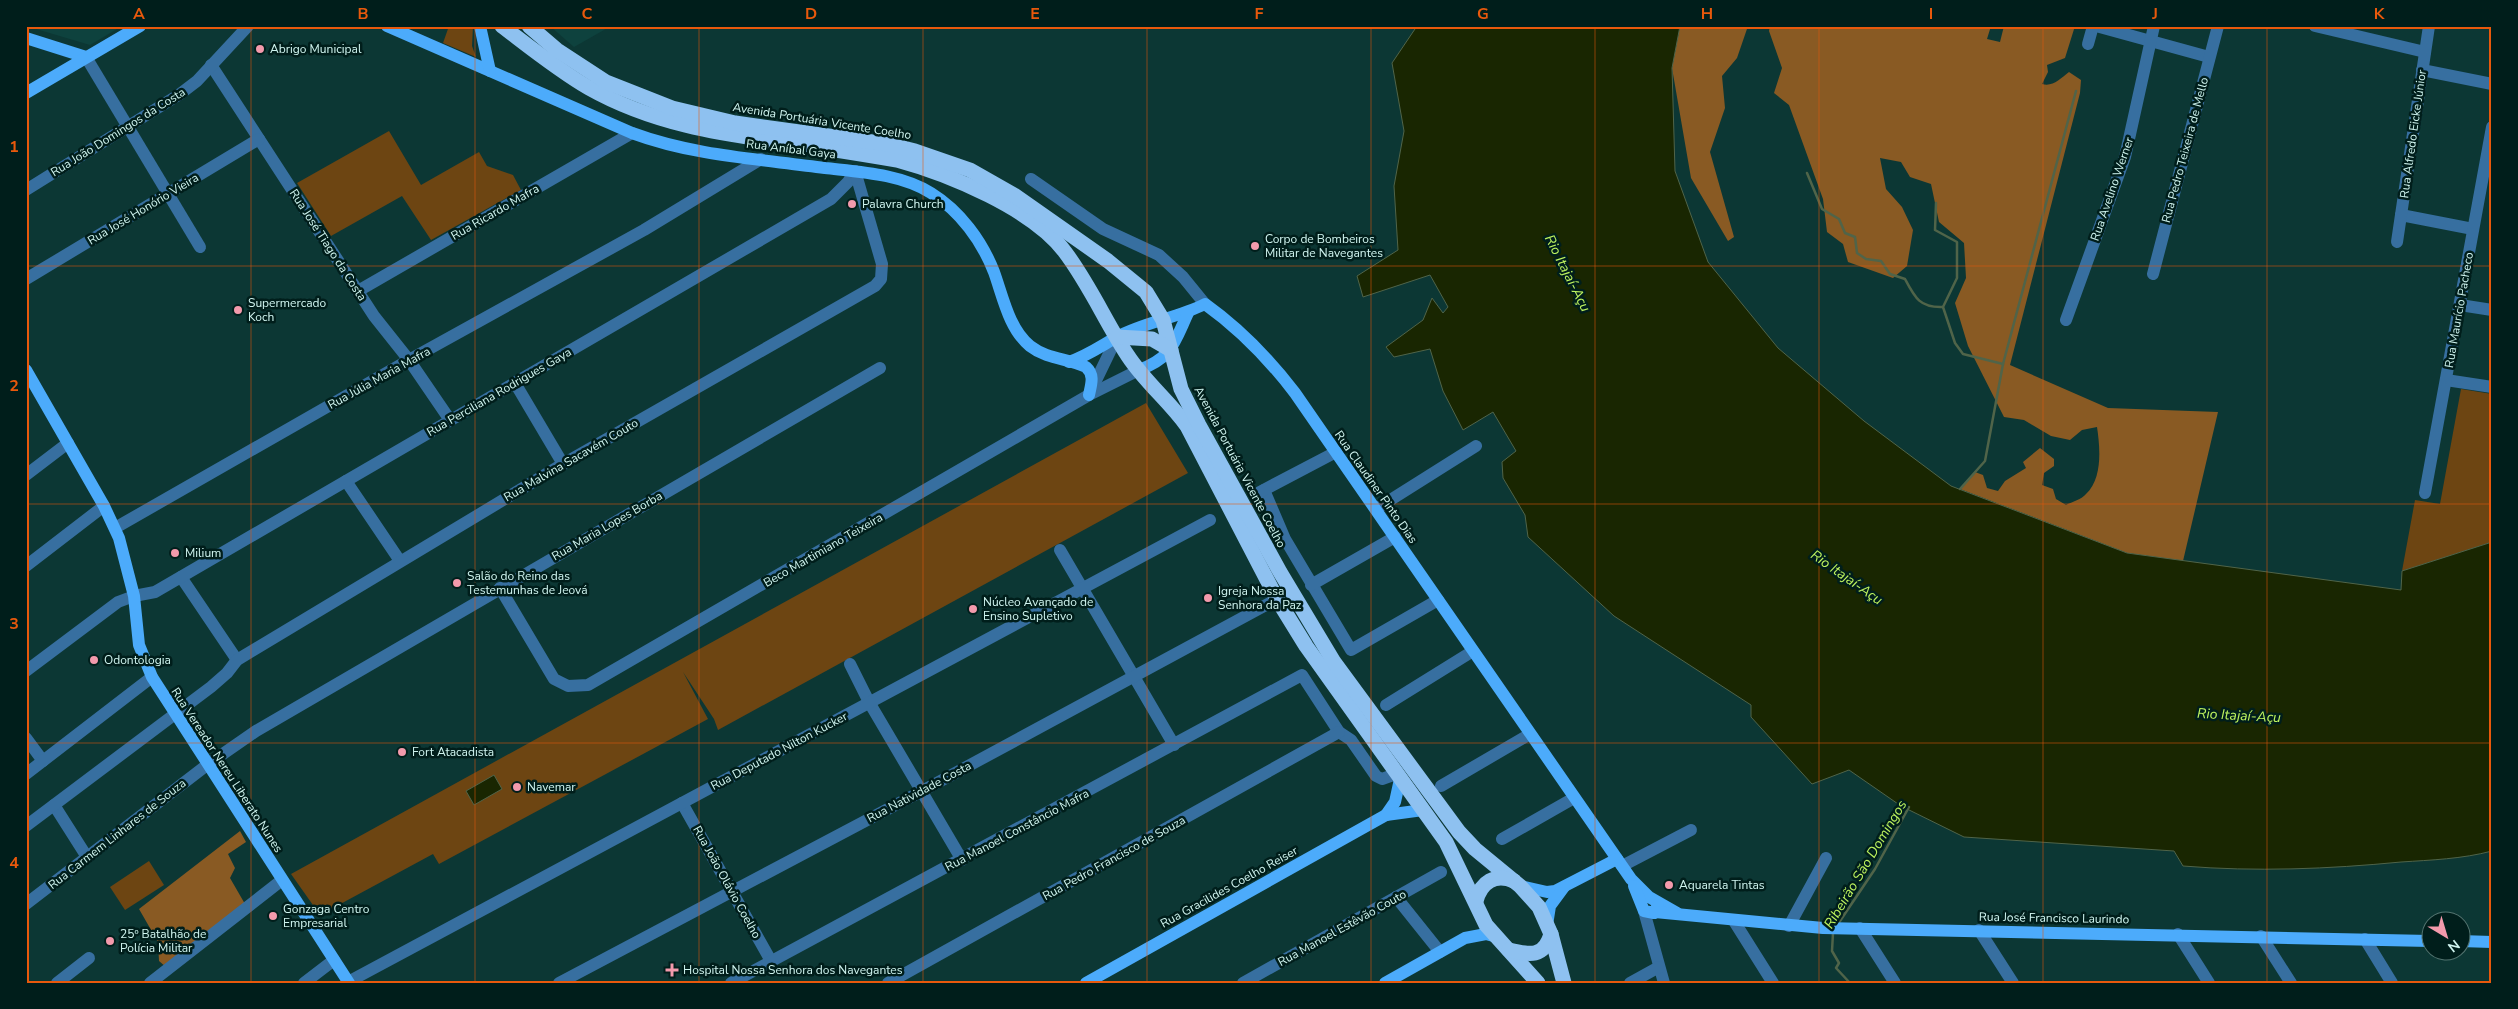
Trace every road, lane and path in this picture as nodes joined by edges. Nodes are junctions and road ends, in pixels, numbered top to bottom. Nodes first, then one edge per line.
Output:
1 (140, 26) edge
2 (248, 26) edge
3 (387, 26) edge
4 (480, 26) edge
5 (502, 26) edge
6 (529, 26) edge
7 (2095, 26) edge
8 (2154, 26) edge
9 (2218, 26) edge
10 (2315, 26) edge
11 (2429, 26) edge
12 (26, 38) edge
13 (2150, 41) junction
14 (2088, 44) dead end
15 (2425, 52) junction
16 (86, 57) junction
17 (2210, 57) junction
18 (211, 65) junction
19 (2422, 70) junction
20 (490, 71) junction
21 (2492, 84) edge
22 (26, 93) edge
23 (2492, 127) edge
24 (127, 128) junction
25 (632, 133) junction
26 (259, 138) junction
27 (2489, 153) edge
28 (761, 160) junction
29 (855, 172) junction
30 (1031, 179) dead end
31 (26, 190) edge
32 (168, 194) junction
33 (2401, 214) junction
34 (2473, 229) junction
35 (2398, 242) dead end
36 (200, 247) dead end
37 (2152, 274) dead end
38 (26, 279) edge
39 (358, 291) junction
40 (1205, 304) junction
41 (2460, 305) junction
42 (2492, 310) edge
43 (1188, 312) junction
44 (1163, 320) junction
45 (2066, 320) dead end
46 (1117, 337) junction
47 (1171, 350) junction
48 (409, 360) junction
49 (1069, 362) junction
50 (880, 368) dead end
51 (1138, 370) junction
52 (28, 376) edge
53 (2446, 380) junction
54 (515, 383) junction
55 (2492, 387) edge
56 (1089, 395) junction
57 (450, 420) junction
58 (68, 443) junction
59 (1476, 446) dead end
60 (1336, 452) junction
61 (562, 464) junction
62 (26, 475) edge
63 (346, 481) junction
64 (2426, 493) dead end
65 (104, 506) junction
66 (1376, 510) junction
67 (1210, 520) dead end
68 (115, 528) junction
69 (1394, 537) junction
70 (1060, 550) dead end
71 (400, 561) junction
72 (26, 566) edge
73 (180, 577) junction
74 (1311, 585) junction
75 (500, 588) junction
76 (1082, 588) junction
77 (134, 596) junction
78 (1278, 599) junction
79 (1438, 600) junction
80 (1473, 651) junction
81 (237, 660) junction
82 (850, 664) dead end
83 (26, 672) edge
84 (1132, 676) junction
85 (152, 677) junction
86 (869, 702) junction
87 (1386, 705) dead end
88 (174, 713) junction
89 (1340, 732) junction
90 (1530, 734) junction
91 (26, 738) edge
92 (1174, 745) junction
93 (43, 761) junction
94 (207, 765) junction
95 (26, 774) edge
96 (1398, 776) junction
97 (1441, 786) dead end
98 (922, 791) junction
99 (1574, 798) junction
100 (682, 803) junction
101 (54, 805) junction
102 (1423, 810) junction
103 (1441, 811) junction
104 (1386, 815) junction
105 (26, 826) edge
106 (1691, 830) dead end
107 (1502, 839) dead end
108 (87, 857) junction
109 (1826, 858) dead end
110 (962, 860) junction
111 (1619, 863) junction
112 (1441, 872) dead end
113 (282, 880) junction
114 (1518, 883) junction
115 (1564, 887) junction
116 (732, 890) junction
117 (1396, 898) junction
118 (1476, 901) junction
119 (26, 904) edge
120 (1650, 907) junction
121 (1734, 921) junction
122 (1789, 926) junction
123 (1860, 928) junction
124 (1549, 930) junction
125 (1980, 930) junction
126 (2178, 934) junction
127 (2261, 936) junction
128 (1497, 937) junction
129 (2365, 939) junction
130 (2420, 941) edge
131 (2470, 941) edge
132 (2492, 942) edge
133 (1509, 950) junction
134 (1440, 952) junction
135 (88, 958) dead end
136 (334, 960) junction
137 (771, 961) junction
138 (1659, 967) junction
139 (348, 982) edge
140 (57, 983) edge
141 (150, 983) edge
142 (304, 983) edge
143 (559, 983) edge
144 (730, 983) edge
145 (888, 983) edge
146 (1086, 983) edge
147 (1243, 983) edge
148 (1385, 983) edge
149 (1538, 983) edge
150 (1564, 983) edge
151 (1630, 983) edge
152 (1664, 983) edge
153 (1773, 983) edge
154 (1895, 983) edge
155 (2014, 983) edge
156 (2209, 983) edge
157 (2291, 983) edge
158 (2392, 983) edge

1 - 16 main road
2 - 18 street, Rua João Domingos da Costa
3 - 20 main road, Rua Aníbal Gaya
4 - 20 main road
5 - 46 highway
6 - 44 highway, Avenida Portuária Vicente Coelho
7 - 13 street
7 - 14 street
8 - 13 street, Rua Avelino Werner
9 - 17 street, Rua Pedro Teixeira de Mello
10 - 15 street
11 - 15 street, Rua Alfredo Eicke Júnior
12 - 16 main road
13 - 17 street
13 - 45 street, Rua Avelino Werner
15 - 19 street, Rua Alfredo Eicke Júnior
16 - 22 main road
16 - 24 street
17 - 37 street, Rua Pedro Teixeira de Mello
18 - 24 street, Rua João Domingos da Costa
18 - 26 street, Rua José Tiago da Costa
19 - 21 street
19 - 33 street, Rua Alfredo Eicke Júnior
20 - 25 main road, Rua Aníbal Gaya
23 - 27 street, Rua Maurício Pacheco
24 - 31 street, Rua João Domingos da Costa
24 - 32 street
25 - 28 main road, Rua Aníbal Gaya
25 - 39 street, Rua Ricardo Mafra
26 - 32 street, Rua José Honório Vieira
26 - 39 street, Rua José Tiago da Costa
27 - 34 street, Rua Maurício Pacheco
28 - 29 main road, Rua Aníbal Gaya
28 - 48 street, Rua Júlia Maria Mafra
29 - 49 main road, Rua Aníbal Gaya
29 - 54 street, Rua Perciliana Rodrigues Gaya
29 - 61 street, Rua Malvina Sacavém Couto
30 - 40 street, Rua Claudiner Pinto Dias
32 - 36 street
32 - 38 street, Rua José Honório Vieira
33 - 34 street
33 - 35 street, Rua Alfredo Eicke Júnior
34 - 41 street, Rua Maurício Pacheco
39 - 48 street, Rua José Tiago da Costa
40 - 43 main road
40 - 60 main road, Rua Claudiner Pinto Dias
41 - 42 street
41 - 53 street, Rua Maurício Pacheco
43 - 44 main road
43 - 47 main road
44 - 46 main road
44 - 47 highway, Avenida Portuária Vicente Coelho
46 - 47 highway
46 - 49 main road
46 - 51 highway
46 - 56 street
47 - 51 main road
47 - 103 highway, Avenida Portuária Vicente Coelho
48 - 57 street, Rua José Tiago da Costa
48 - 68 street, Rua Júlia Maria Mafra
49 - 56 main road, Rua Aníbal Gaya
50 - 75 street, Rua Maria Lopes Borba
51 - 56 street, Beco Martimiano Teixeira
51 - 78 highway
52 - 58 main road, Rua Vereador Nereu Liberato Nunes
53 - 55 street
53 - 64 street, Rua Maurício Pacheco
54 - 57 street, Rua Perciliana Rodrigues Gaya
54 - 61 street
56 - 75 street, Beco Martimiano Teixeira
57 - 63 street, Rua Perciliana Rodrigues Gaya
58 - 62 street
58 - 65 main road, Rua Vereador Nereu Liberato Nunes
59 - 66 street
60 - 66 main road, Rua Claudiner Pinto Dias
60 - 74 street
61 - 71 street, Rua Malvina Sacavém Couto
63 - 71 street
63 - 73 street, Rua Perciliana Rodrigues Gaya
65 - 68 main road, Rua Vereador Nereu Liberato Nunes
65 - 72 street
66 - 69 main road, Rua Claudiner Pinto Dias
67 - 76 street, Rua Deputado Nilton Kucker
68 - 77 main road, Rua Vereador Nereu Liberato Nunes
69 - 74 street
69 - 79 main road, Rua Claudiner Pinto Dias
70 - 76 street
71 - 81 street, Rua Malvina Sacavém Couto
73 - 77 street, Rua Perciliana Rodrigues Gaya
73 - 81 street
74 - 79 street
75 - 94 street, Rua Maria Lopes Borba
76 - 84 street
76 - 86 street, Rua Deputado Nilton Kucker
77 - 83 street, Rua Perciliana Rodrigues Gaya
77 - 85 main road, Rua Vereador Nereu Liberato Nunes
78 - 84 street, Rua Natividade Costa
78 - 96 highway
79 - 80 main road, Rua Claudiner Pinto Dias
80 - 87 street
80 - 90 main road, Rua Claudiner Pinto Dias
81 - 88 street, Rua Malvina Sacavém Couto
82 - 86 street
84 - 92 street
84 - 98 street, Rua Natividade Costa
85 - 88 main road, Rua Vereador Nereu Liberato Nunes
85 - 93 street
86 - 98 street
86 - 100 street, Rua Deputado Nilton Kucker
88 - 94 main road, Rua Vereador Nereu Liberato Nunes
88 - 101 street, Rua Malvina Sacavém Couto
89 - 92 street, Rua Manoel Constâncio Mafra
89 - 96 street
89 - 145 street, Rua Pedro Francisco de Souza
90 - 97 street
90 - 99 main road, Rua Claudiner Pinto Dias
91 - 93 street
92 - 110 street, Rua Manoel Constâncio Mafra
93 - 95 street
94 - 108 street, Rua Carmem Linhares de Souza
94 - 113 main road, Rua Vereador Nereu Liberato Nunes
96 - 102 highway
96 - 104 main road
98 - 110 street
98 - 116 street, Rua Natividade Costa
99 - 107 street
99 - 111 main road, Rua Claudiner Pinto Dias
100 - 116 street, Rua João Olávio Coelho
100 - 139 street, Rua Deputado Nilton Kucker
101 - 105 street, Rua Malvina Sacavém Couto
101 - 108 street
102 - 103 highway
102 - 104 main road, Rua Gracilides Coelho Reiser
102 - 118 highway
103 - 114 highway, Avenida Portuária Vicente Coelho
104 - 146 main road, Rua Gracilides Coelho Reiser
106 - 111 street
108 - 119 street, Rua Carmem Linhares de Souza
109 - 122 street
110 - 137 street, Rua Manoel Constâncio Mafra
111 - 115 main road
111 - 120 main road, Rua Claudiner Pinto Dias
112 - 117 street, Rua Manoel Estêvão Couto
113 - 136 main road, Rua Vereador Nereu Liberato Nunes
113 - 141 street
114 - 115 main road
114 - 118 highway
114 - 124 highway, Avenida Portuária Vicente Coelho
115 - 124 main road
116 - 137 street, Rua João Olávio Coelho
116 - 143 street, Rua Natividade Costa
117 - 134 street
117 - 147 street, Rua Manoel Estêvão Couto
118 - 128 highway
120 - 121 main road, Rua José Francisco Laurindo
120 - 138 street
121 - 122 main road, Rua José Francisco Laurindo
121 - 153 street
122 - 123 main road, Rua José Francisco Laurindo
123 - 125 main road, Rua José Francisco Laurindo
123 - 154 street
124 - 133 highway
124 - 150 highway, Avenida Portuária Vicente Coelho
125 - 126 main road, Rua José Francisco Laurindo
125 - 155 street
126 - 127 main road, Rua José Francisco Laurindo
126 - 156 street
127 - 129 main road, Rua José Francisco Laurindo
127 - 157 street
128 - 133 highway
128 - 134 main road
129 - 130 main road, Rua José Francisco Laurindo
129 - 158 street
131 - 132 main road
133 - 149 highway
134 - 148 main road
135 - 140 street
136 - 139 main road, Rua Vereador Nereu Liberato Nunes
136 - 142 street
137 - 144 street, Rua Manoel Constâncio Mafra
138 - 151 street
138 - 152 street

